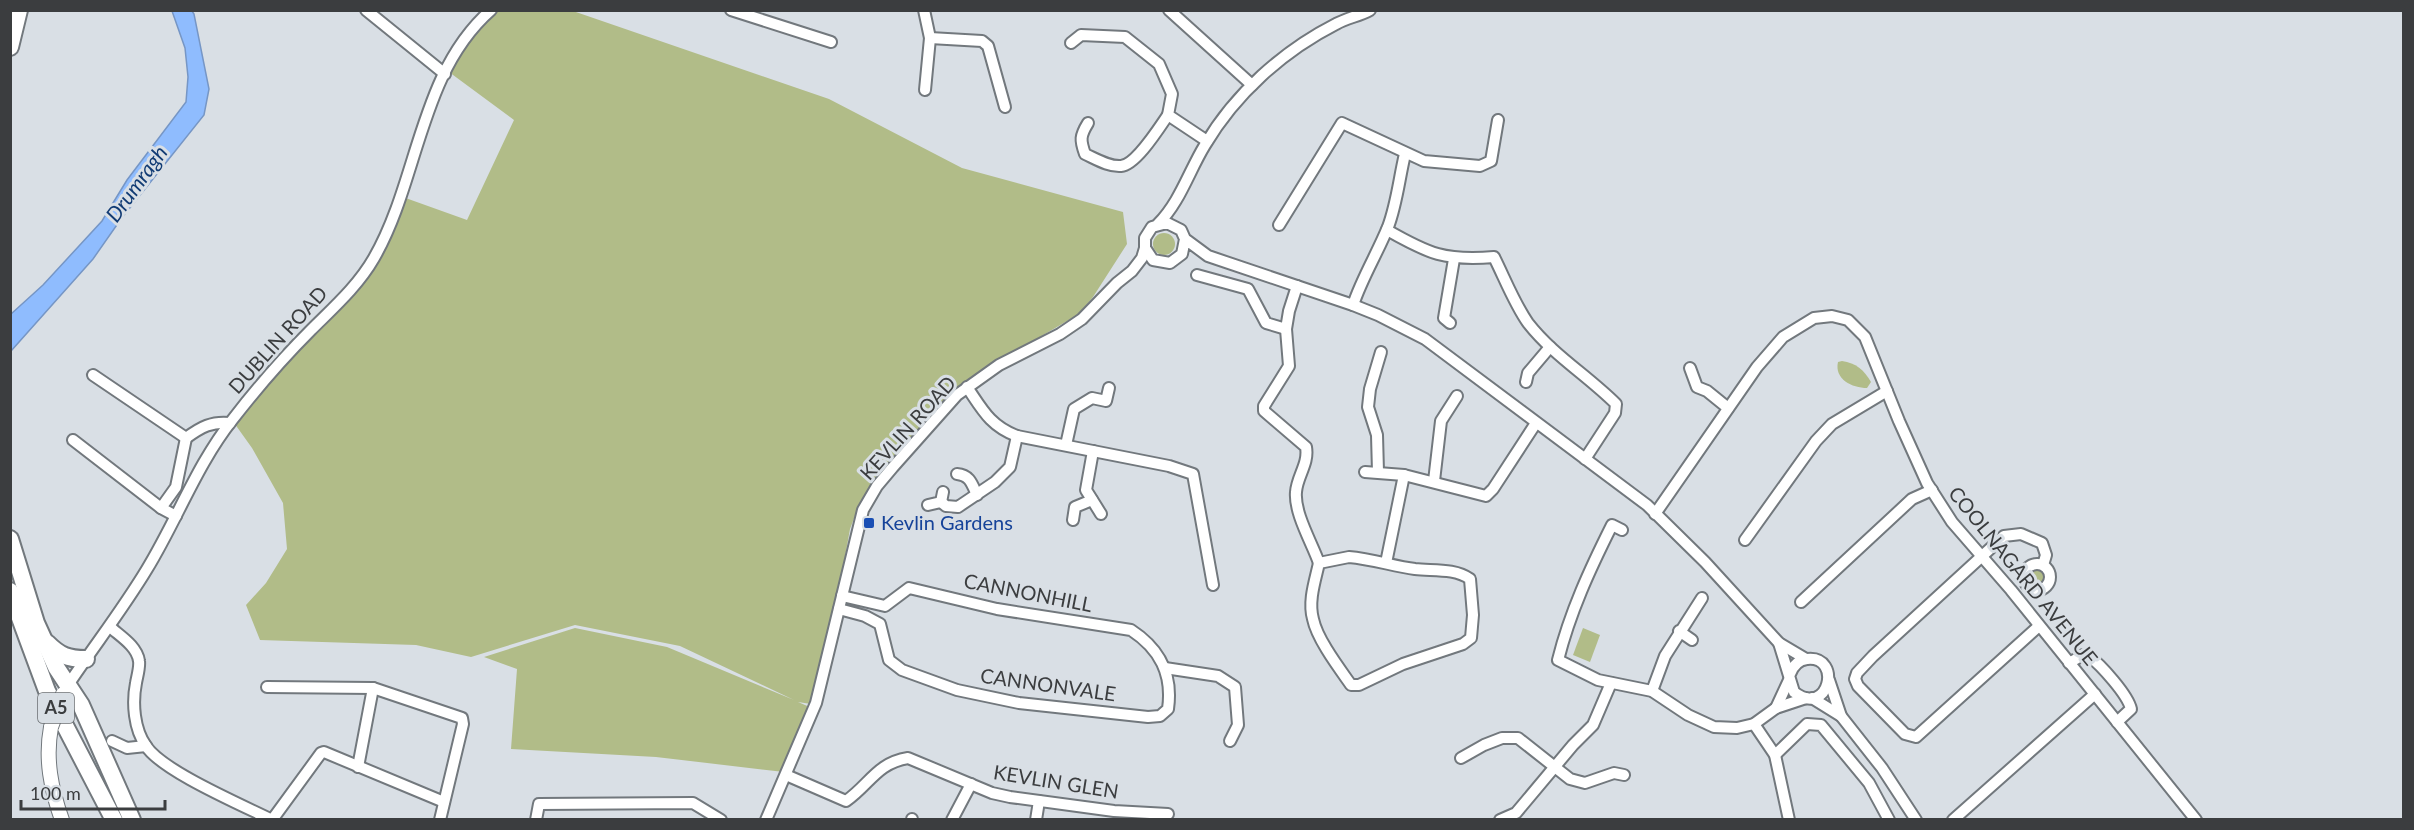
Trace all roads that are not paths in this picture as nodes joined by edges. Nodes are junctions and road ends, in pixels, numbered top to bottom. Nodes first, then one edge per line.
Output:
1 (20, 10) edge
2 (366, 10) edge
3 (491, 10) edge
4 (731, 10) edge
5 (924, 10) edge
6 (1169, 10) edge
7 (1370, 10) edge
8 (930, 38) junction
9 (831, 42) dead end
10 (1071, 43) dead end
11 (10, 46) edge
12 (445, 74) junction
13 (1252, 85) junction
14 (925, 90) dead end
15 (1005, 107) dead end
16 (1168, 115) junction
17 (1498, 120) dead end
18 (1088, 123) dead end
19 (1207, 141) junction
20 (1405, 154) junction
21 (1175, 203) junction
22 (1158, 224) junction
23 (1174, 225) junction
24 (1279, 225) dead end
25 (1387, 230) junction
26 (1185, 239) junction
27 (1145, 248) junction
28 (1208, 256) junction
29 (1179, 258) junction
30 (1454, 259) junction
31 (1159, 262) junction
32 (1132, 271) junction
33 (1197, 275) dead end
34 (1297, 286) junction
35 (1353, 305) junction
36 (1450, 323) dead end
37 (1286, 329) junction
38 (1551, 347) junction
39 (1381, 352) dead end
40 (1690, 368) dead end
41 (93, 375) dead end
42 (1526, 382) dead end
43 (967, 387) junction
44 (1109, 388) dead end
45 (1887, 391) junction
46 (1457, 396) dead end
47 (1728, 408) junction
48 (230, 423) junction
49 (1536, 423) junction
50 (1017, 436) junction
51 (186, 438) junction
52 (73, 440) dead end
53 (1066, 445) junction
54 (1093, 451) junction
55 (1585, 459) junction
56 (1365, 472) dead end
57 (1378, 472) junction
58 (957, 474) dead end
59 (1404, 475) junction
60 (1434, 481) junction
61 (1932, 490) junction
62 (977, 495) junction
63 (1092, 500) junction
64 (928, 505) dead end
65 (161, 508) junction
66 (1101, 514) dead end
67 (1655, 514) junction
68 (176, 516) junction
69 (1073, 520) dead end
70 (1622, 530) dead end
71 (10, 539) edge
72 (1745, 540) dead end
73 (1982, 556) junction
74 (1386, 562) junction
75 (1319, 563) junction
76 (2043, 565) dead end
77 (1213, 585) dead end
78 (10, 591) edge
79 (842, 597) junction
80 (1702, 598) dead end
81 (1801, 602) dead end
82 (839, 609) junction
83 (2039, 626) junction
84 (110, 627) junction
85 (1679, 631) junction
86 (42, 638) junction
87 (1692, 640) dead end
88 (1779, 642) junction
89 (86, 659) junction
90 (1806, 659) junction
91 (2069, 663) junction
92 (1165, 668) junction
93 (1790, 677) junction
94 (1829, 680) junction
95 (1611, 683) junction
96 (267, 687) dead end
97 (373, 688) junction
98 (65, 690) junction
99 (1652, 692) junction
100 (2095, 694) junction
101 (1809, 698) junction
102 (1170, 699) joint
103 (1776, 708) junction
104 (1841, 716) junction
105 (2117, 723) junction
106 (1754, 724) junction
107 (112, 741) dead end
108 (1230, 741) dead end
109 (146, 746) junction
110 (1775, 755) junction
111 (1461, 758) dead end
112 (1555, 766) junction
113 (358, 767) junction
114 (1624, 774) dead end
115 (786, 775) junction
116 (971, 784) junction
117 (1039, 801) junction
118 (444, 802) junction
119 (1168, 814) dead end
120 (1113, 815) edge
121 (259, 817) edge
122 (62, 819) edge
123 (114, 819) edge
124 (132, 819) edge
125 (272, 819) edge
126 (440, 819) edge
127 (536, 819) edge
128 (722, 819) edge
129 (765, 819) edge
130 (952, 819) edge
131 (1036, 819) edge
132 (1500, 819) edge
133 (1789, 819) edge
134 (1889, 819) edge
135 (1916, 819) edge
136 (1953, 819) edge
137 (2196, 819) edge

1 - 11 highway
2 - 12 street
3 - 12 street, DUBLIN ROAD
4 - 9 street
5 - 8 street
6 - 13 street
7 - 13 street
8 - 14 street
8 - 15 street
10 - 16 street
12 - 48 street, DUBLIN ROAD
13 - 19 street
16 - 18 street
16 - 19 street
17 - 20 street
19 - 21 street
20 - 24 street
20 - 25 street
21 - 22 street
21 - 23 street
22 - 23 street
22 - 27 street
23 - 26 street
25 - 30 street
25 - 35 street
26 - 28 street
26 - 29 street
27 - 31 street
27 - 32 street, KEVLIN ROAD
28 - 29 street
28 - 34 street
29 - 31 street
30 - 36 street
30 - 38 street
31 - 32 street, KEVLIN ROAD
32 - 43 street, KEVLIN ROAD
33 - 37 street
34 - 35 street
34 - 37 street
35 - 49 street
37 - 75 street
38 - 42 street
38 - 55 street
39 - 57 street
40 - 47 street
41 - 51 street
43 - 50 street
43 - 79 street, KEVLIN ROAD
44 - 53 street
45 - 47 street, COOLNAGARD AVENUE
45 - 61 street, COOLNAGARD AVENUE
45 - 72 street
46 - 60 street
47 - 67 street, COOLNAGARD AVENUE
48 - 51 street
48 - 68 street, DUBLIN ROAD
49 - 55 street
49 - 60 street
50 - 53 street
50 - 62 street
51 - 65 street
52 - 65 street
53 - 54 street
54 - 63 street
54 - 77 street
55 - 67 street
56 - 57 street
57 - 59 street
58 - 62 street
59 - 60 street
59 - 74 street
61 - 73 street, COOLNAGARD AVENUE
61 - 81 street
62 - 64 street
63 - 66 street
63 - 69 street
65 - 68 street
67 - 88 street
68 - 84 street, DUBLIN ROAD
70 - 95 street
71 - 86 highway
73 - 76 street
73 - 83 street, COOLNAGARD AVENUE
73 - 83 street
74 - 75 street
74 - 75 street
78 - 123 highway, A5
79 - 82 street, KEVLIN ROAD
79 - 92 street, CANNONHILL
80 - 85 street
82 - 102 street, CANNONVALE
82 - 115 street, KEVLIN ROAD
83 - 91 street, COOLNAGARD AVENUE
84 - 89 street, DUBLIN ROAD
84 - 109 street
85 - 87 street
85 - 99 street
86 - 89 highway
86 - 98 highway
88 - 90 street
88 - 93 street
89 - 98 street, DUBLIN ROAD
90 - 93 street
90 - 94 street
91 - 100 street, COOLNAGARD AVENUE
91 - 105 street
92 - 102 street, CANNONHILL
92 - 108 street
93 - 101 street
93 - 103 street
94 - 101 street
94 - 104 street
95 - 99 street
95 - 112 street
96 - 97 street
97 - 113 street
97 - 118 street
98 - 122 main road, bridge
98 - 124 highway
99 - 106 street
100 - 105 street, COOLNAGARD AVENUE
100 - 136 street
101 - 103 street
101 - 104 street
103 - 106 street
104 - 135 street
105 - 137 street, COOLNAGARD AVENUE
106 - 110 street
107 - 109 street
109 - 121 street
110 - 133 street
110 - 134 street
111 - 112 street
112 - 114 street
112 - 132 street
113 - 118 street
113 - 125 street
115 - 116 street, KEVLIN GLEN
115 - 129 street, KEVLIN ROAD
116 - 117 street, KEVLIN GLEN
116 - 130 street
117 - 120 street, KEVLIN GLEN
117 - 131 street
118 - 126 street
119 - 120 street, KEVLIN GLEN
121 - 125 street
127 - 128 street

